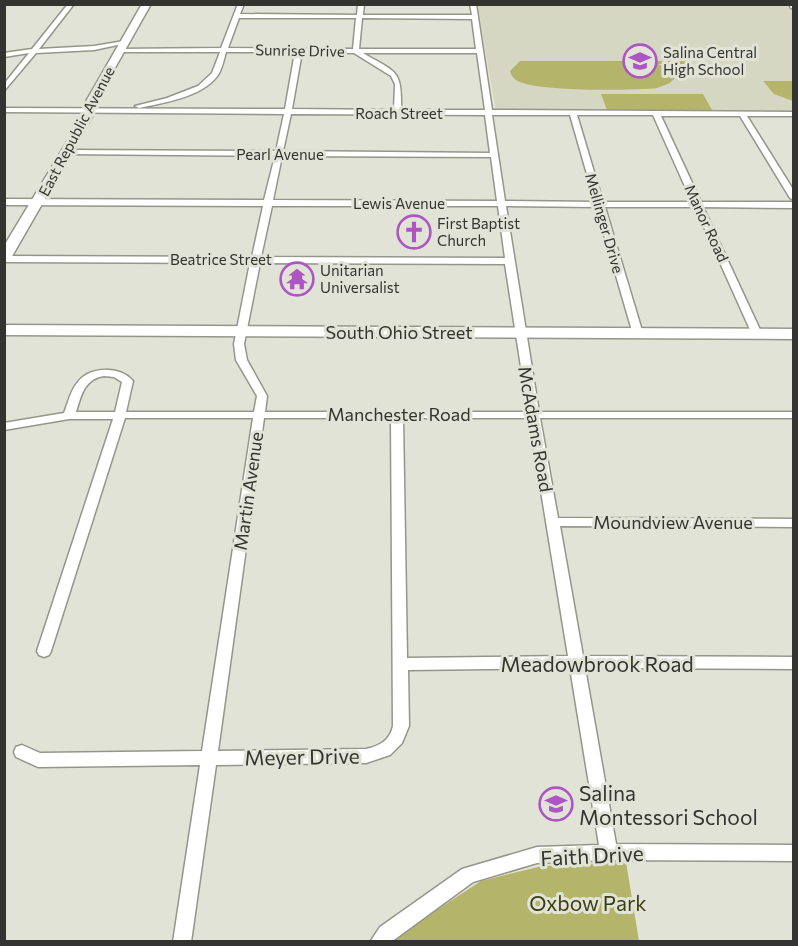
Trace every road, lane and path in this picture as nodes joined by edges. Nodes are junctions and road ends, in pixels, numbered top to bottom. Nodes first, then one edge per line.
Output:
1 (71, 4) edge
2 (147, 4) edge
3 (241, 4) edge
4 (361, 4) edge
5 (473, 4) edge
6 (237, 16) junction
7 (360, 17) junction
8 (475, 17) junction
9 (122, 46) junction
10 (35, 50) junction
11 (223, 50) junction
12 (299, 50) junction
13 (356, 51) junction
14 (479, 51) junction
15 (4, 55) edge
16 (4, 89) edge
17 (155, 103) junction
18 (4, 110) edge
19 (88, 110) junction
20 (120, 111) junction
21 (158, 112) junction
22 (288, 112) junction
23 (397, 113) junction
24 (489, 113) junction
25 (573, 113) junction
26 (656, 113) junction
27 (742, 114) junction
28 (794, 114) edge
29 (66, 152) junction
30 (279, 154) junction
31 (493, 155) junction
32 (794, 198) edge
33 (4, 202) edge
34 (37, 202) junction
35 (268, 203) junction
36 (500, 204) junction
37 (600, 204) junction
38 (699, 205) junction
39 (794, 205) edge
40 (4, 258) edge
41 (256, 260) junction
42 (508, 261) junction
43 (4, 330) edge
44 (240, 332) junction
45 (520, 333) junction
46 (638, 334) junction
47 (757, 334) junction
48 (794, 334) edge
49 (260, 414) junction
50 (397, 414) junction
51 (534, 414) junction
52 (120, 415) junction
53 (794, 415) edge
54 (69, 416) junction
55 (4, 427) edge
56 (553, 522) junction
57 (794, 523) edge
58 (44, 651) dead end
59 (577, 662) junction
60 (794, 663) edge
61 (401, 664) junction
62 (22, 752) dead end
63 (209, 757) junction
64 (609, 852) junction
65 (794, 853) edge
66 (182, 942) edge
67 (379, 942) edge

1 - 10 street
2 - 9 street, East Republic Avenue
3 - 6 street
4 - 7 street
5 - 8 street, McAdams Road
6 - 7 street
6 - 11 street
7 - 8 street
7 - 13 street
8 - 14 street, McAdams Road
9 - 10 street, Sunrise Drive
9 - 11 street, Sunrise Drive
9 - 19 street, East Republic Avenue
10 - 15 street, Sunrise Drive
10 - 16 street
11 - 12 street, Sunrise Drive
11 - 17 street
12 - 13 street, Sunrise Drive
12 - 22 street, Martin Avenue
13 - 14 street, Sunrise Drive
13 - 23 street
14 - 24 street, McAdams Road
17 - 20 street
17 - 21 street
18 - 19 street, Roach Street
19 - 20 street, Roach Street
19 - 29 street, East Republic Avenue
20 - 21 street, Roach Street
21 - 22 street, Roach Street
22 - 23 street, Roach Street
22 - 30 street, Martin Avenue
23 - 24 street, Roach Street
24 - 25 street, Roach Street
24 - 31 street, McAdams Road
25 - 26 street, Roach Street
25 - 37 street, Mellinger Drive
26 - 27 street, Roach Street
26 - 38 street, Manor Road
27 - 28 street, Roach Street
27 - 32 street
29 - 30 street, Pearl Avenue
29 - 34 street, East Republic Avenue
30 - 31 street, Pearl Avenue
30 - 35 street, Martin Avenue
31 - 36 street, McAdams Road
33 - 34 street, Lewis Avenue
34 - 35 street, Lewis Avenue
34 - 40 street, East Republic Avenue
35 - 36 street, Lewis Avenue
35 - 41 street, Martin Avenue
36 - 37 street, Lewis Avenue
36 - 42 street, McAdams Road
37 - 38 street, Lewis Avenue
37 - 46 street, Mellinger Drive
38 - 39 street, Lewis Avenue
38 - 47 street, Manor Road
40 - 41 street, Beatrice Street
41 - 42 street, Beatrice Street
41 - 44 street, Martin Avenue
42 - 45 street, McAdams Road
43 - 44 street, South Ohio Street
44 - 45 street, South Ohio Street
44 - 49 street, Martin Avenue
45 - 46 street, South Ohio Street
45 - 51 street, McAdams Road
46 - 47 street, South Ohio Street
47 - 48 street, South Ohio Street
49 - 50 street, Manchester Road
49 - 52 street, Manchester Road
49 - 63 street, Martin Avenue
50 - 51 street, Manchester Road
50 - 61 street, Meyer Drive
51 - 53 street, Manchester Road
51 - 56 street, McAdams Road
52 - 54 street, Manchester Road
52 - 54 street
52 - 58 street
54 - 55 street, Manchester Road
56 - 57 street, Moundview Avenue
56 - 59 street, McAdams Road
59 - 60 street, Meadowbrook Road
59 - 61 street, Meadowbrook Road
59 - 64 street, McAdams Road
61 - 63 street, Meyer Drive
62 - 63 street, Meyer Drive
63 - 66 street, Martin Avenue
64 - 65 street, Faith Drive
64 - 67 street, Faith Drive

